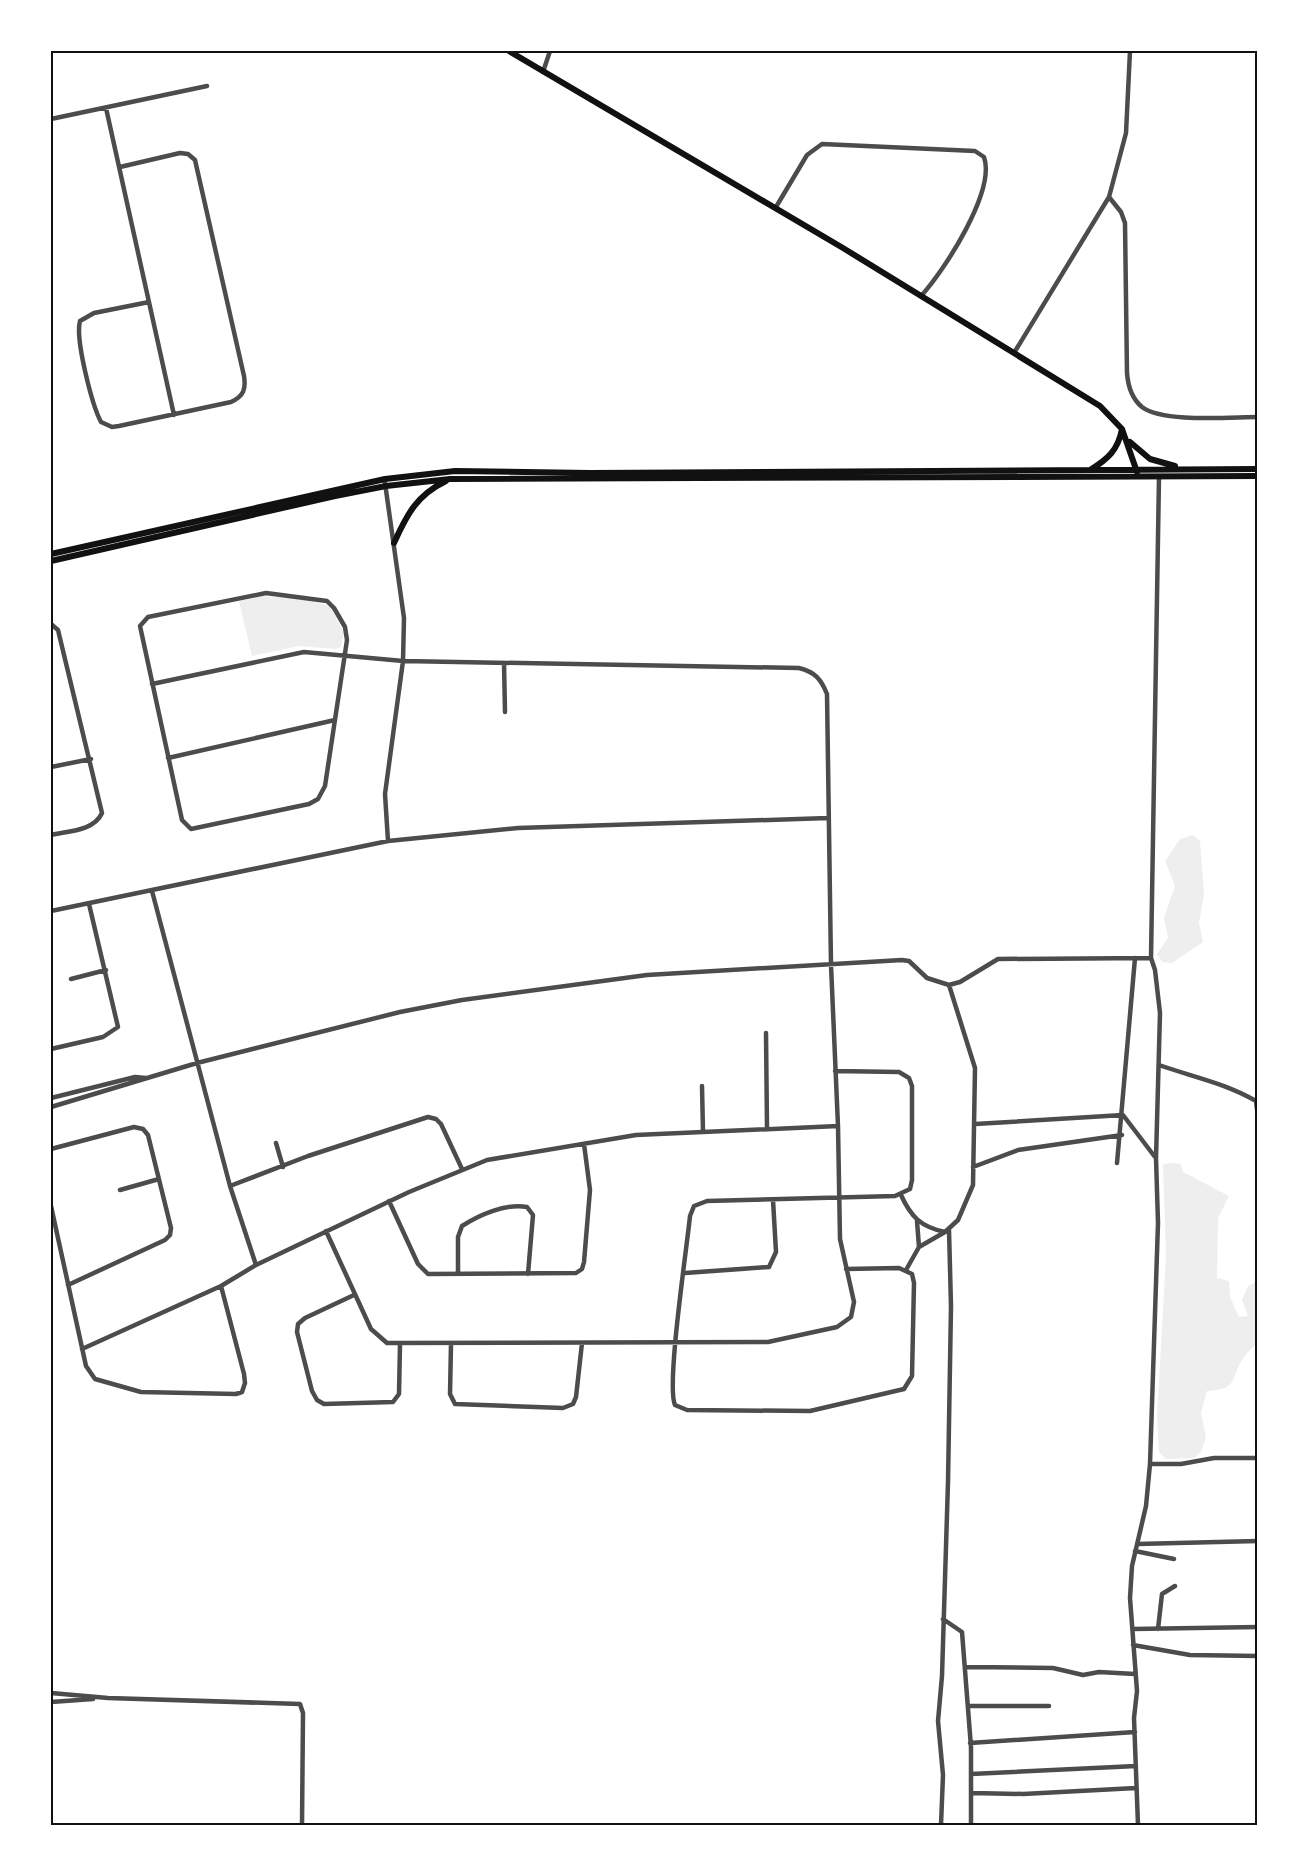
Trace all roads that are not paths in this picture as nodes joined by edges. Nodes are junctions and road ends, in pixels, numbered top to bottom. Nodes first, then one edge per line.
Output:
1 (509, 51) edge
2 (550, 51) edge
3 (1130, 51) edge
4 (543, 72) junction
5 (207, 86) dead end
6 (106, 108) junction
7 (51, 119) edge
8 (120, 167) junction
9 (1109, 196) junction
10 (776, 207) junction
11 (921, 296) junction
12 (149, 302) junction
13 (1014, 353) junction
14 (174, 415) junction
15 (1258, 417) edge
16 (1122, 429) junction
17 (1128, 439) junction
18 (1137, 469) junction
19 (1258, 469) edge
20 (1090, 470) junction
21 (1202, 470) junction
22 (1258, 476) edge
23 (1138, 477) junction
24 (1159, 477) junction
25 (450, 479) junction
26 (385, 483) junction
27 (394, 543) junction
28 (51, 554) edge
29 (51, 561) edge
30 (51, 624) edge
31 (346, 656) junction
32 (403, 661) junction
33 (504, 663) junction
34 (152, 684) junction
35 (505, 712) dead end
36 (335, 720) junction
37 (168, 758) junction
38 (91, 759) junction
39 (51, 767) edge
40 (828, 818) junction
41 (51, 835) edge
42 (388, 841) junction
43 (152, 891) junction
44 (89, 904) junction
45 (51, 911) edge
46 (1135, 958) junction
47 (1151, 958) junction
48 (831, 965) junction
49 (106, 970) junction
50 (71, 979) dead end
51 (949, 985) junction
52 (766, 1034) dead end
53 (51, 1049) edge
54 (197, 1063) junction
55 (1160, 1065) junction
56 (835, 1071) junction
57 (146, 1078) junction
58 (702, 1086) dead end
59 (51, 1098) edge
60 (51, 1107) edge
61 (1123, 1115) junction
62 (1258, 1117) edge
63 (975, 1124) junction
64 (838, 1126) junction
65 (767, 1129) junction
66 (703, 1132) junction
67 (1122, 1135) junction
68 (276, 1143) dead end
69 (584, 1144) junction
70 (51, 1149) edge
71 (1156, 1158) junction
72 (1117, 1163) dead end
73 (283, 1167) junction
74 (973, 1167) junction
75 (462, 1169) junction
76 (159, 1179) junction
77 (230, 1186) junction
78 (120, 1190) dead end
79 (901, 1196) junction
80 (839, 1197) junction
81 (773, 1200) junction
82 (389, 1201) junction
83 (51, 1206) edge
84 (917, 1221) junction
85 (326, 1231) junction
86 (947, 1231) junction
87 (919, 1247) junction
88 (256, 1265) junction
89 (846, 1269) junction
90 (906, 1270) junction
91 (685, 1273) junction
92 (458, 1274) junction
93 (528, 1274) junction
94 (69, 1285) junction
95 (221, 1286) junction
96 (354, 1295) junction
97 (582, 1343) junction
98 (677, 1343) junction
99 (400, 1344) junction
100 (452, 1344) junction
101 (82, 1349) junction
102 (1258, 1458) edge
103 (1150, 1464) junction
104 (1258, 1540) edge
105 (1137, 1544) junction
106 (1135, 1551) junction
107 (1174, 1559) dead end
108 (1175, 1586) dead end
109 (943, 1619) junction
110 (1258, 1627) edge
111 (1133, 1629) junction
112 (1158, 1629) junction
113 (1133, 1645) junction
114 (1258, 1656) edge
115 (966, 1667) junction
116 (1135, 1674) junction
117 (51, 1693) edge
118 (108, 1698) junction
119 (51, 1702) edge
120 (969, 1706) junction
121 (1049, 1706) dead end
122 (1135, 1732) junction
123 (970, 1743) junction
124 (1136, 1766) junction
125 (971, 1774) junction
126 (1136, 1788) junction
127 (972, 1792) junction
128 (302, 1825) edge
129 (941, 1825) edge
130 (971, 1825) edge
131 (1138, 1825) edge

1 - 4 main road
2 - 4 street
3 - 9 street
4 - 10 main road
5 - 6 street
6 - 7 street
6 - 8 street
8 - 12 street
8 - 14 street
9 - 13 street
9 - 15 street
10 - 11 main road
10 - 11 street
11 - 13 main road
12 - 14 street
12 - 14 street
13 - 16 main road
16 - 17 main road
16 - 20 main road
17 - 18 main road
17 - 21 main road
18 - 20 main road
18 - 21 main road
18 - 23 main road
19 - 21 main road
20 - 26 main road
22 - 24 main road
23 - 24 main road
23 - 25 main road
24 - 47 street
25 - 26 main road
25 - 27 main road
26 - 27 street
26 - 28 main road
26 - 29 main road
27 - 32 street
30 - 38 street
31 - 32 street
31 - 34 street
31 - 34 street
31 - 36 street
32 - 33 street
32 - 42 street
33 - 35 street
33 - 40 street
34 - 37 street
36 - 37 street
36 - 37 street
38 - 39 street
38 - 41 street
40 - 42 street
40 - 48 street
42 - 43 street
43 - 44 street
43 - 54 street
44 - 45 street
44 - 49 street
46 - 47 street
46 - 51 street
46 - 61 street
47 - 55 street
48 - 51 street
48 - 54 street
48 - 56 street
49 - 50 street
49 - 53 street
51 - 63 street
52 - 65 street
54 - 57 street
54 - 77 street
55 - 62 street
55 - 71 street
56 - 64 street
56 - 79 street
57 - 59 street
57 - 60 street
58 - 66 street
61 - 63 street
61 - 67 street
61 - 71 street
63 - 74 street
64 - 65 street
64 - 80 street
65 - 66 street
66 - 69 street
67 - 72 street
67 - 74 street
68 - 73 street
69 - 75 street
69 - 93 street
70 - 76 street
71 - 103 street
73 - 75 street
73 - 77 street
74 - 86 street
75 - 82 street
76 - 78 street
76 - 94 street
77 - 88 street
79 - 80 street
79 - 84 street
80 - 81 street
80 - 89 street
81 - 91 street
81 - 91 street
82 - 85 street
82 - 92 street
83 - 94 street
84 - 86 street
84 - 87 street
85 - 88 street
85 - 96 street
86 - 87 street
86 - 109 street
87 - 90 street
88 - 95 street
89 - 90 street
89 - 98 street
90 - 98 street
91 - 98 street
92 - 93 street
92 - 93 street
94 - 101 street
95 - 101 street
95 - 101 street
96 - 99 street
96 - 99 street
97 - 98 street
97 - 100 street
97 - 100 street
99 - 100 street
102 - 103 street
103 - 105 street
104 - 105 street
105 - 106 street
106 - 107 street
106 - 111 street
108 - 112 street
109 - 115 street
109 - 129 street
110 - 112 street
111 - 112 street
111 - 113 street
113 - 114 street
113 - 116 street
115 - 116 street
115 - 120 street
116 - 122 street
117 - 118 street
118 - 119 street
118 - 128 street
120 - 121 street
120 - 123 street
122 - 123 street
122 - 124 street
123 - 125 street
124 - 125 street
124 - 126 street
125 - 127 street
126 - 127 street
126 - 131 street
127 - 130 street

